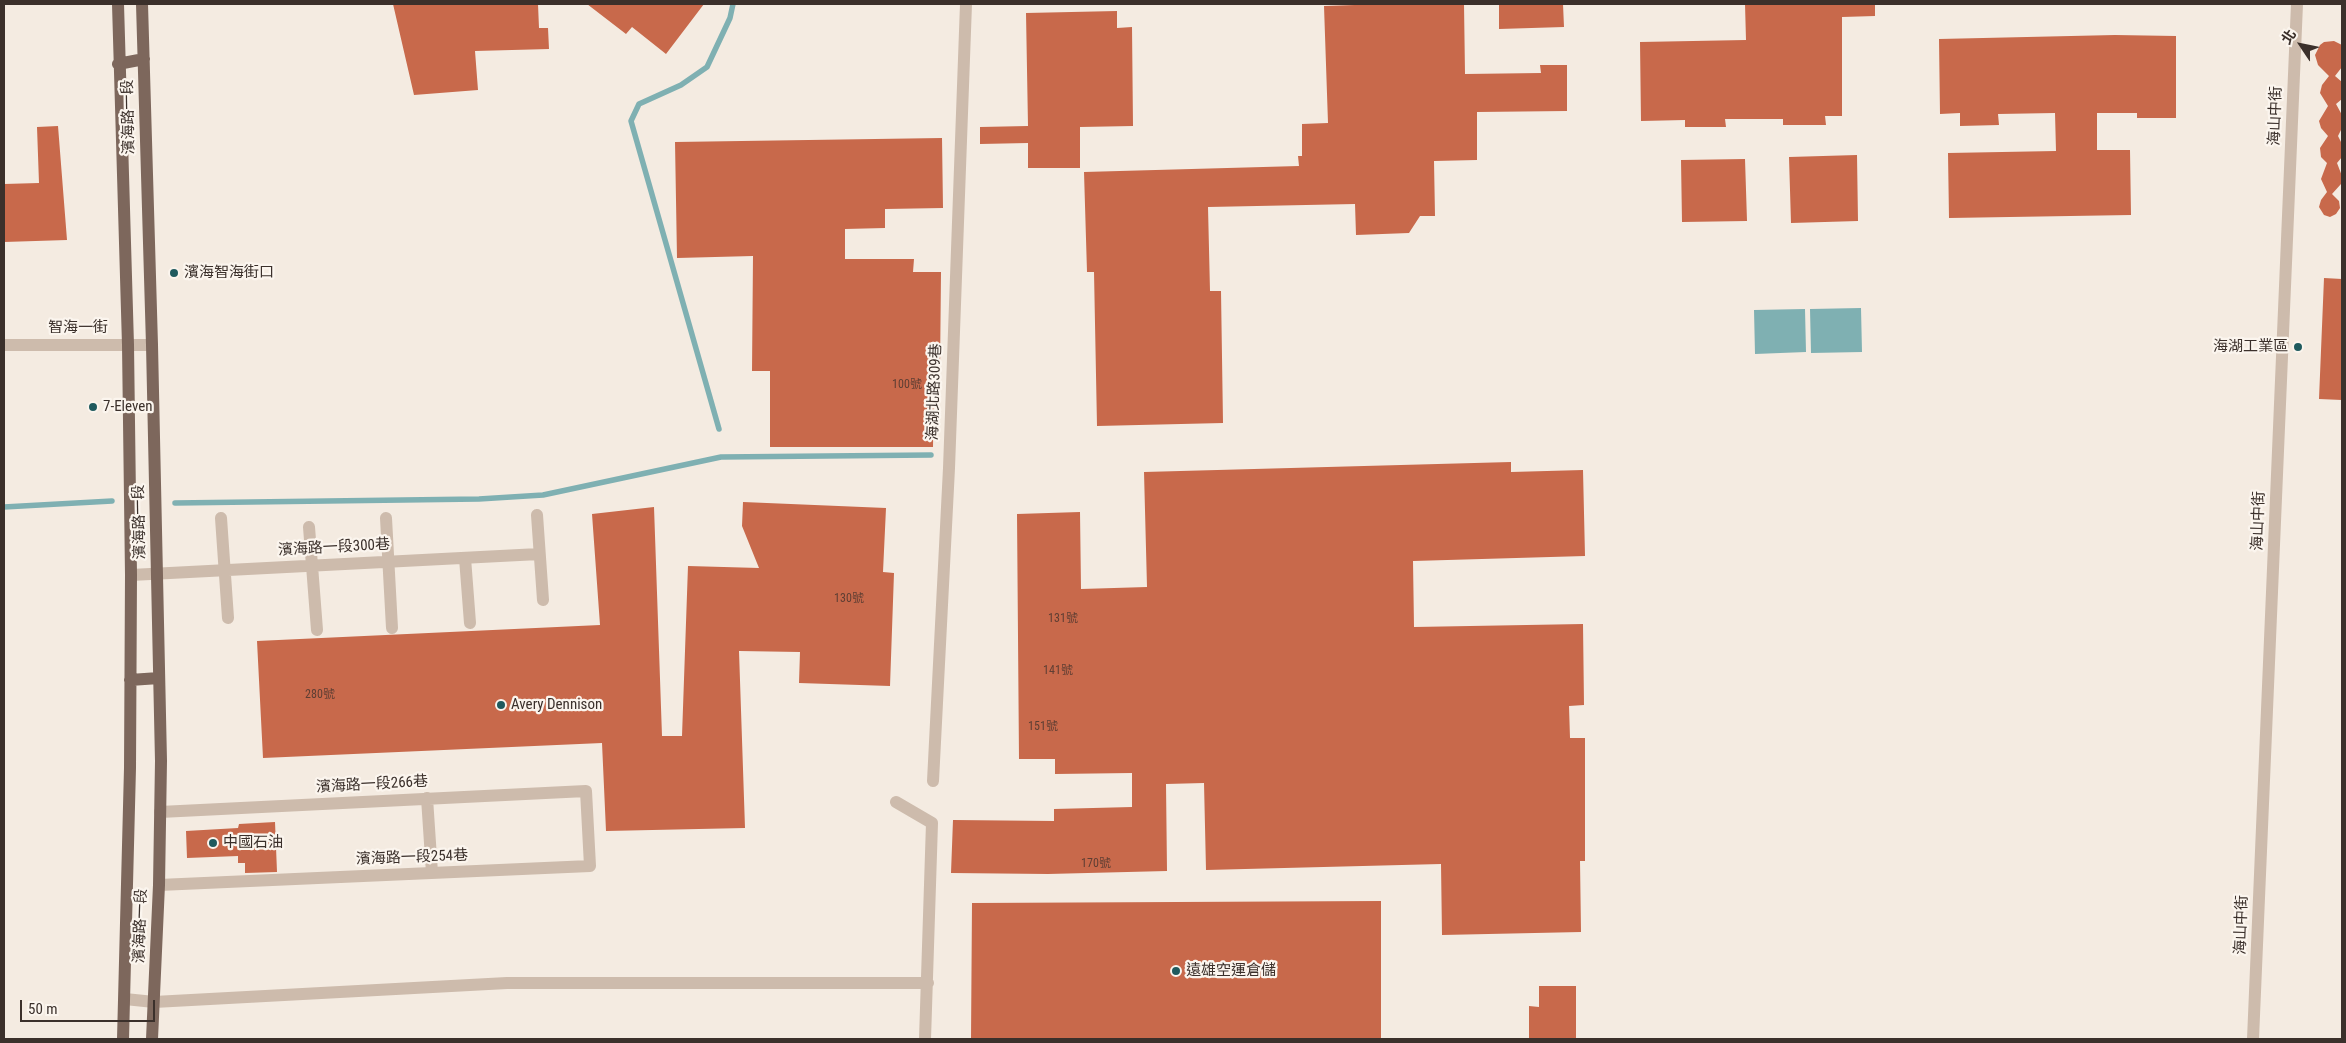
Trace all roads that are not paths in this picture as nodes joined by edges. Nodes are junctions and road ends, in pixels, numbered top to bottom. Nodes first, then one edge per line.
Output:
1 (118, 4) edge
2 (142, 4) edge
3 (966, 4) edge
4 (2297, 4) edge
5 (144, 59) junction
6 (118, 64) junction
7 (4, 344) edge
8 (128, 344) junction
9 (152, 344) junction
10 (537, 515) dead end
11 (221, 518) dead end
12 (386, 518) dead end
13 (309, 527) dead end
14 (539, 554) junction
15 (465, 558) junction
16 (389, 562) junction
17 (312, 566) junction
18 (225, 570) junction
19 (158, 574) junction
20 (131, 575) junction
21 (543, 600) dead end
22 (228, 618) dead end
23 (470, 623) dead end
24 (392, 628) dead end
25 (317, 630) dead end
26 (159, 678) junction
27 (130, 680) junction
28 (934, 781) dead end
29 (586, 791) joint
30 (427, 798) junction
31 (896, 802) dead end
32 (160, 812) junction
33 (432, 873) junction
34 (159, 885) junction
35 (928, 983) junction
36 (124, 1000) junction
37 (154, 1002) junction
38 (123, 1039) edge
39 (152, 1039) edge
40 (926, 1039) edge
41 (2253, 1039) edge

1 - 6 main road, 濱海路一段
2 - 5 main road, 濱海路一段
3 - 28 street, 海湖北路309巷
4 - 41 street, 海山中街
5 - 6 main road
5 - 9 main road, 濱海路一段
6 - 8 main road, 濱海路一段
7 - 8 street, 智海一街
8 - 9 street, 智海一街
8 - 20 main road, 濱海路一段
9 - 19 main road, 濱海路一段
10 - 14 street
11 - 18 street
12 - 16 street
13 - 17 street
14 - 15 street, 濱海路一段300巷
14 - 21 street
15 - 16 street, 濱海路一段300巷
15 - 23 street
16 - 17 street, 濱海路一段300巷
16 - 24 street
17 - 18 street, 濱海路一段300巷
17 - 25 street
18 - 19 street, 濱海路一段300巷
18 - 22 street
19 - 20 street, 濱海路一段300巷
19 - 26 main road, 濱海路一段
20 - 27 main road, 濱海路一段
26 - 27 main road
26 - 32 main road, 濱海路一段
27 - 36 main road, 濱海路一段
29 - 30 street, 濱海路一段266巷
29 - 33 street, 濱海路一段254巷
30 - 32 street, 濱海路一段266巷
30 - 33 street
31 - 35 street
32 - 34 main road, 濱海路一段
33 - 34 street, 濱海路一段254巷
34 - 37 main road, 濱海路一段
35 - 37 street
35 - 40 street
36 - 37 street
36 - 38 main road, 濱海路一段
37 - 39 main road, 濱海路一段

